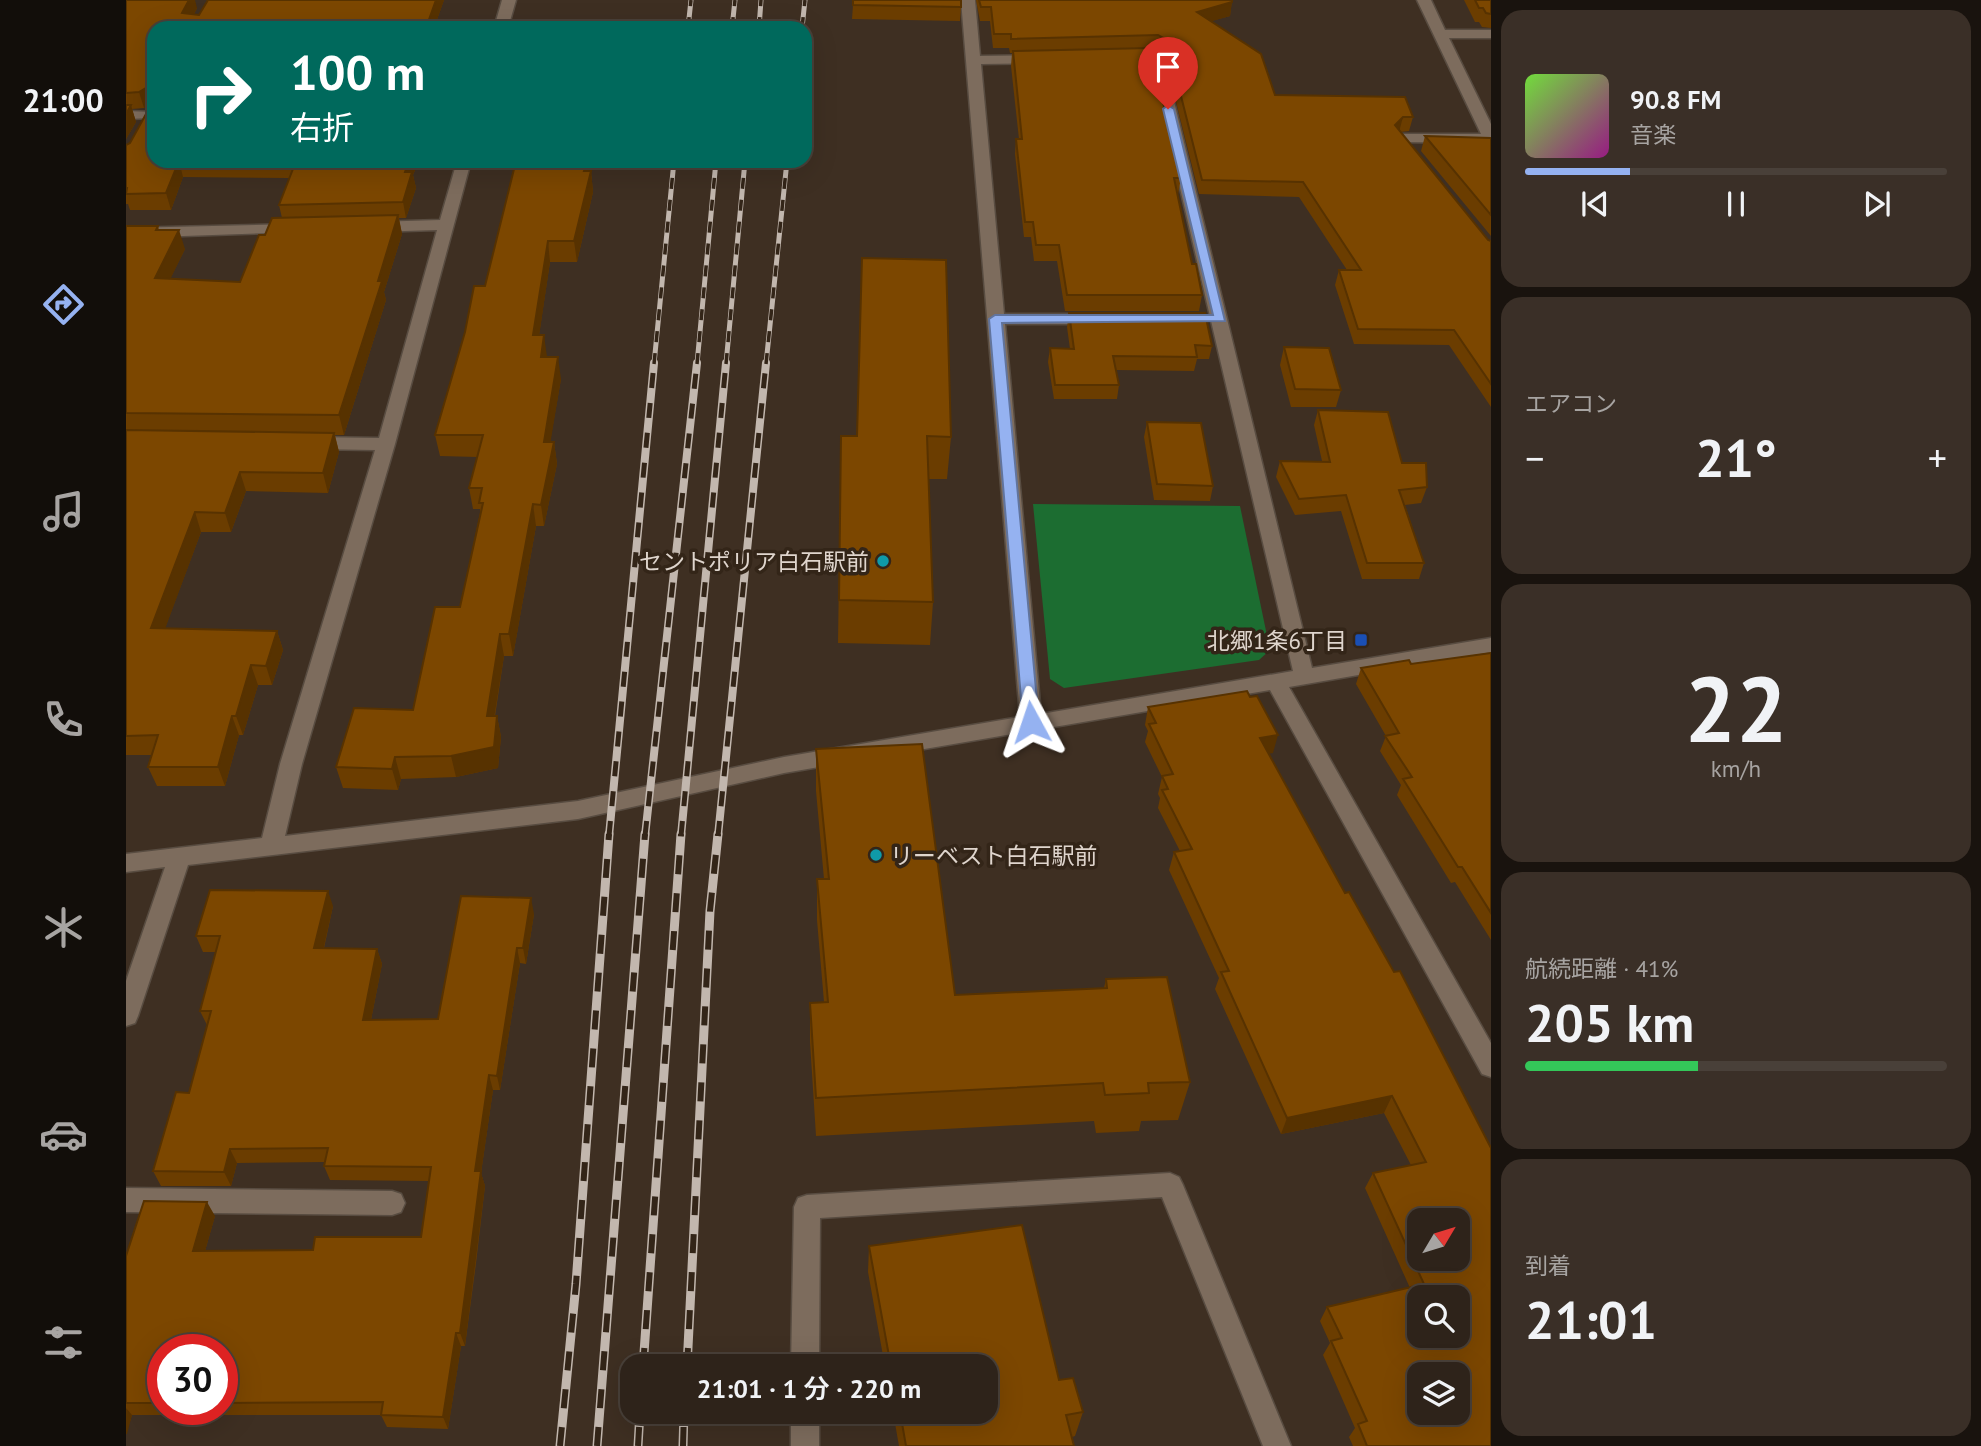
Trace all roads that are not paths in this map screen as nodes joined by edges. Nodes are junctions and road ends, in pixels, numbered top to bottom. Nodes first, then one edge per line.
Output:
1 (509, 0) edge
2 (968, 0) edge
3 (1423, 0) edge
4 (503, 21) edge
5 (1440, 34) junction
6 (1491, 34) edge
7 (1103, 57) edge
8 (1064, 58) edge
9 (973, 60) junction
10 (126, 115) edge
11 (147, 116) edge
12 (1417, 158) edge
13 (462, 168) edge
14 (445, 225) junction
15 (362, 227) edge
16 (306, 229) edge
17 (126, 233) edge
18 (995, 319) junction
19 (1114, 319) edge
20 (290, 443) edge
21 (386, 444) junction
22 (1491, 646) edge
23 (1304, 676) junction
24 (1275, 680) junction
25 (1031, 722) junction
26 (271, 845) junction
27 (179, 858) junction
28 (126, 863) edge
29 (126, 1016) edge
30 (1491, 1066) edge
31 (126, 1200) edge
32 (392, 1203) dead end
33 (805, 1354) edge
34 (805, 1424) edge
35 (805, 1446) edge
36 (1277, 1446) edge

1 - 4 street
2 - 9 street
3 - 5 street
5 - 6 street
5 - 12 street
7 - 23 street
8 - 9 street
9 - 18 street
10 - 11 street
13 - 14 street
14 - 15 street
14 - 21 street
16 - 17 street
18 - 19 street
18 - 25 street
20 - 21 street
21 - 26 street
22 - 23 street
23 - 24 street
24 - 25 street
24 - 30 street
25 - 26 street
26 - 27 street
27 - 28 street
27 - 29 street
31 - 32 street
33 - 36 street
34 - 35 street

